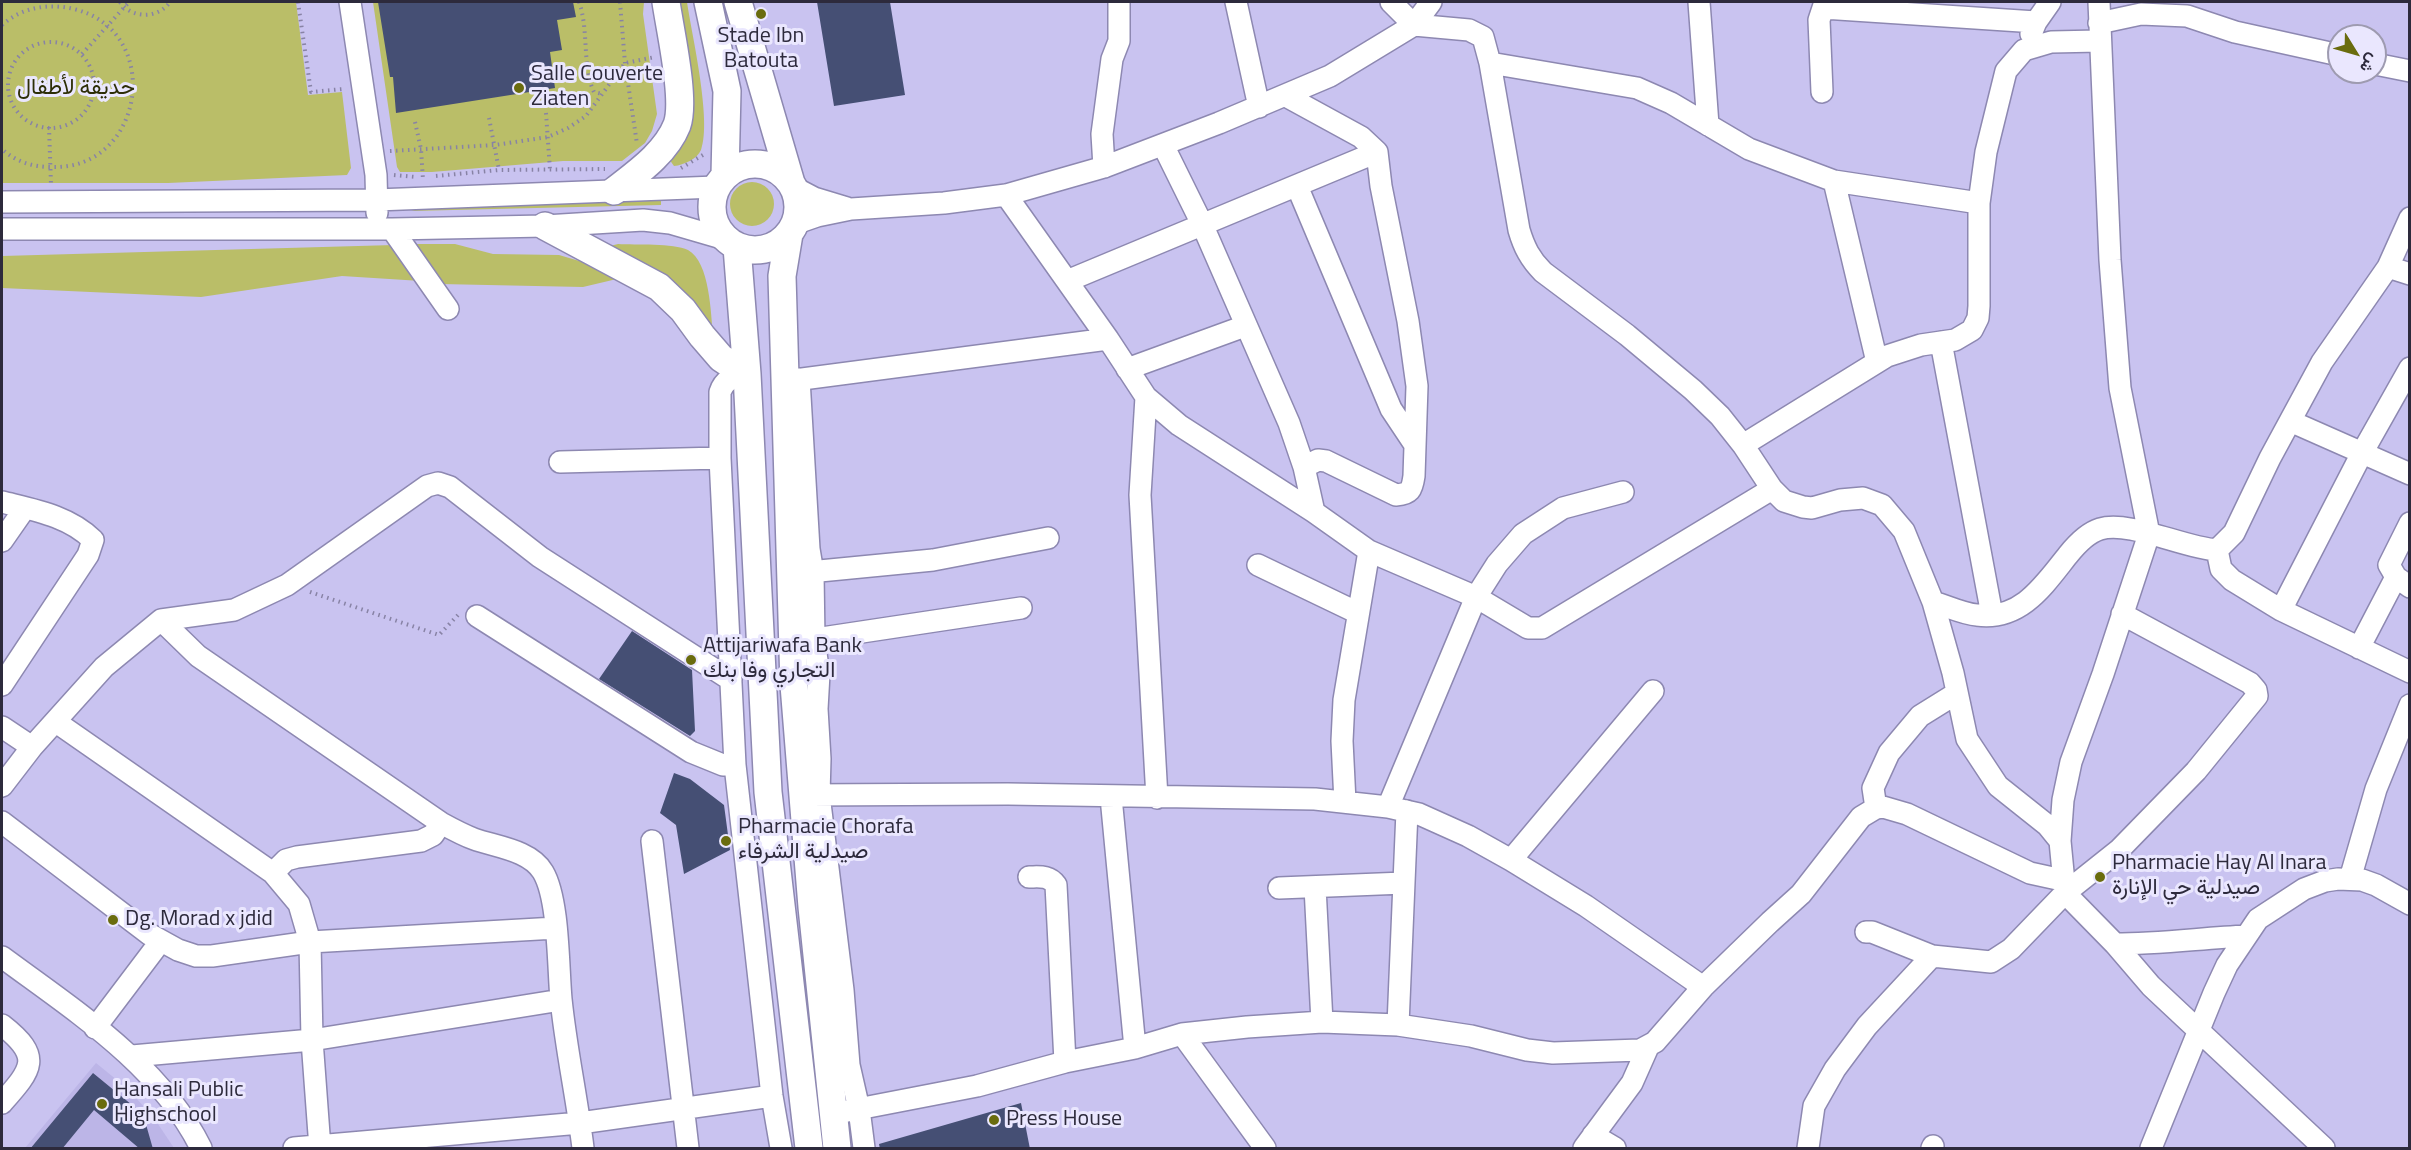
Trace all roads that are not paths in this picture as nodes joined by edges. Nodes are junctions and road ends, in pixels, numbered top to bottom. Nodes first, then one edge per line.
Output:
1 (350, 2) edge
2 (666, 2) edge
3 (708, 2) edge
4 (738, 2) edge
5 (1119, 2) edge
6 (1236, 2) edge
7 (1391, 2) edge
8 (1431, 2) edge
9 (1699, 2) edge
10 (2050, 2) edge
11 (1824, 5) edge
12 (2036, 22) junction
13 (2099, 22) edge
14 (1414, 25) junction
15 (2024, 51) junction
16 (2327, 52) edge
17 (1490, 63) junction
18 (2387, 66) edge
19 (2409, 71) edge
20 (1822, 92) dead end
21 (1286, 96) junction
22 (1259, 107) junction
23 (1708, 125) junction
24 (1163, 145) junction
25 (1377, 152) junction
26 (1104, 167) junction
27 (610, 180) junction
28 (721, 181) junction
29 (1834, 181) junction
30 (792, 185) junction
31 (1297, 186) junction
32 (1006, 195) junction
33 (376, 200) junction
34 (2, 202) edge
35 (1978, 203) junction
36 (851, 209) junction
37 (2409, 218) edge
38 (1202, 224) junction
39 (545, 226) junction
40 (2, 229) edge
41 (385, 229) junction
42 (791, 229) junction
43 (731, 243) junction
44 (2388, 267) junction
45 (2409, 274) edge
46 (1067, 281) junction
47 (448, 309) dead end
48 (1245, 326) junction
49 (1108, 339) junction
50 (1941, 342) junction
51 (716, 351) junction
52 (1877, 362) junction
53 (2409, 368) edge
54 (1127, 369) junction
55 (746, 372) junction
56 (793, 380) junction
57 (720, 392) junction
58 (1146, 397) junction
59 (2290, 421) junction
60 (1415, 446) junction
61 (1743, 446) junction
62 (2362, 453) junction
63 (720, 458) junction
64 (560, 462) dead end
65 (1304, 467) junction
66 (2409, 474) edge
67 (1772, 489) junction
68 (1623, 492) dead end
69 (2, 502) edge
70 (26, 508) junction
71 (1314, 512) junction
72 (2409, 523) edge
73 (2149, 534) junction
74 (1047, 538) dead end
75 (2, 541) edge
76 (2217, 550) junction
77 (1369, 551) junction
78 (1258, 565) dead end
79 (801, 573) junction
80 (2403, 582) edge
81 (1476, 597) junction
82 (1933, 602) junction
83 (1021, 608) dead end
84 (2281, 610) junction
85 (1358, 613) junction
86 (2122, 614) junction
87 (1992, 615) junction
88 (477, 616) road end
89 (161, 620) junction
90 (803, 641) junction
91 (2359, 648) junction
92 (2409, 672) edge
93 (731, 680) junction
94 (2, 685) edge
95 (1653, 691) dead end
96 (1957, 693) junction
97 (2409, 705) edge
98 (56, 722) junction
99 (2, 727) edge
100 (32, 747) junction
101 (735, 765) junction
102 (2, 786) edge
103 (811, 795) junction
104 (1111, 797) junction
105 (1157, 798) junction
106 (1345, 802) junction
107 (1876, 807) junction
108 (1397, 809) junction
109 (2, 822) edge
110 (441, 824) junction
111 (652, 841) dead end
112 (2060, 841) junction
113 (1511, 860) junction
114 (273, 873) junction
115 (1029, 877) dead end
116 (2350, 879) junction
117 (1404, 883) junction
118 (2063, 886) junction
119 (1315, 887) junction
120 (1279, 888) dead end
121 (2409, 904) edge
122 (556, 928) junction
123 (1866, 932) dead end
124 (2246, 936) junction
125 (160, 942) junction
126 (310, 942) junction
127 (2115, 944) junction
128 (1932, 956) junction
129 (2, 957) edge
130 (1703, 987) junction
131 (561, 1000) junction
132 (1322, 1022) junction
133 (1398, 1025) junction
134 (95, 1028) junction
135 (4, 1030) edge
136 (2199, 1032) junction
137 (1182, 1034) junction
138 (312, 1040) junction
139 (1648, 1047) junction
140 (1135, 1048) junction
141 (132, 1056) junction
142 (1065, 1062) junction
143 (23, 1077) junction
144 (2, 1081) edge
145 (772, 1096) junction
146 (2, 1103) edge
147 (859, 1108) junction
148 (682, 1109) junction
149 (832, 1114) junction
150 (580, 1123) junction
151 (1588, 1142) edge
152 (320, 1147) edge
153 (201, 1149) edge
154 (294, 1149) edge
155 (582, 1149) edge
156 (688, 1149) edge
157 (781, 1149) edge
158 (808, 1149) edge
159 (837, 1149) edge
160 (864, 1149) edge
161 (1265, 1149) edge
162 (1615, 1149) edge
163 (1808, 1149) edge
164 (2151, 1149) edge
165 (2324, 1149) edge

1 - 33 street
2 - 27 main road
3 - 28 main road
4 - 30 main road
5 - 26 street
6 - 22 street
7 - 14 street
8 - 14 street
9 - 23 street
10 - 12 street
11 - 12 street
11 - 20 street
12 - 15 street
13 - 15 street
13 - 16 street
13 - 73 street
14 - 17 street
14 - 21 street
15 - 35 street
17 - 23 street
17 - 61 street
18 - 19 street
21 - 22 street
21 - 25 street
22 - 24 street
23 - 29 street
24 - 26 street
24 - 38 street
25 - 31 street
25 - 60 street
26 - 32 street
27 - 28 street
27 - 33 street
28 - 30 main road
28 - 43 main road
29 - 35 street
29 - 52 street
30 - 36 street
30 - 42 main road
31 - 38 street
31 - 60 street
32 - 36 street
32 - 46 street
33 - 34 street
33 - 41 street
35 - 50 street
36 - 42 street
37 - 44 street
38 - 46 street
38 - 48 street
39 - 41 street
39 - 43 street
39 - 51 main road
40 - 41 street
41 - 47 street
42 - 43 main road
42 - 56 main road
43 - 55 main road
44 - 45 street
44 - 59 street
46 - 49 street
48 - 54 street
48 - 65 street
49 - 54 street
49 - 56 street
50 - 52 street
50 - 87 street
51 - 55 main road
51 - 57 street
52 - 61 street
53 - 62 street
54 - 58 street
55 - 57 street
55 - 158 main road
56 - 79 main road
57 - 63 street
58 - 71 street
58 - 105 street
59 - 62 street
59 - 76 street
60 - 65 street
61 - 67 street
62 - 66 street
62 - 84 street
63 - 64 street
63 - 93 street
65 - 71 street
67 - 81 street
67 - 82 street
68 - 81 street
69 - 70 street
70 - 75 street
70 - 94 street
71 - 77 street
72 - 80 street
73 - 76 street
73 - 86 street
73 - 87 street
74 - 79 street
76 - 84 street
77 - 81 street
77 - 85 street
78 - 85 street
79 - 90 main road
80 - 91 street
81 - 108 street
82 - 87 street
82 - 96 street
83 - 90 street
84 - 91 street
85 - 106 street
86 - 112 street
86 - 118 street
88 - 101 street
89 - 93 street
89 - 98 street
89 - 110 street
90 - 103 main road
91 - 92 street
93 - 101 street
95 - 113 street
96 - 107 street
96 - 112 street
97 - 116 street
98 - 100 street
98 - 114 street
99 - 100 street
100 - 102 street
101 - 145 street
103 - 104 street
103 - 147 street
103 - 149 main road
104 - 105 street
104 - 140 street
105 - 106 street
106 - 108 street
107 - 118 street
107 - 130 street
108 - 113 street
108 - 117 street
109 - 125 street
110 - 114 street
110 - 122 street
111 - 148 street
112 - 118 street
113 - 130 street
114 - 126 street
115 - 142 street
116 - 121 street
116 - 124 street
117 - 119 street
117 - 133 street
118 - 127 street
118 - 128 street
119 - 120 street
119 - 132 street
122 - 126 street
122 - 131 street
123 - 128 street
124 - 127 street
124 - 136 street
125 - 126 street
125 - 134 street
126 - 138 street
127 - 136 street
128 - 163 street
129 - 134 street
130 - 139 street
131 - 138 street
131 - 150 street
132 - 133 street
132 - 137 street
133 - 139 street
134 - 141 street
135 - 143 street
136 - 164 street
136 - 165 street
137 - 140 street
137 - 161 street
138 - 141 street
138 - 152 street
139 - 151 street
140 - 142 street
141 - 153 street
142 - 147 street
143 - 144 street
143 - 146 street
145 - 148 street
145 - 157 street
147 - 149 street
147 - 160 street
148 - 150 street
148 - 156 street
149 - 159 main road
150 - 152 street
150 - 155 street
151 - 162 street
152 - 154 street

